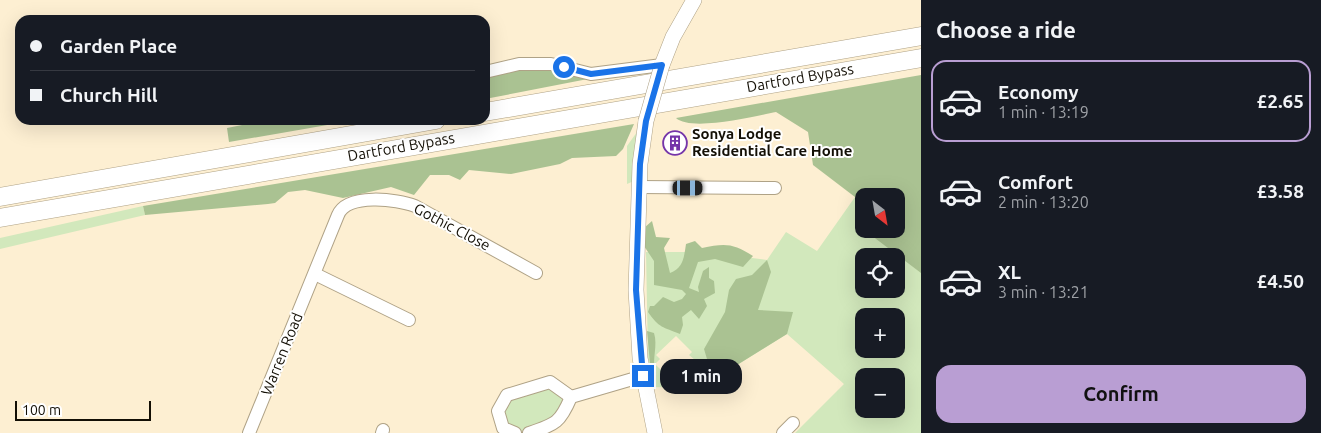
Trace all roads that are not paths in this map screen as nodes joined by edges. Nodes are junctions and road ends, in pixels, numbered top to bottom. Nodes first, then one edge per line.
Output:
1 (694, 0) edge
2 (921, 36) edge
3 (921, 58) edge
4 (662, 65) junction
5 (490, 71) edge
6 (490, 111) edge
7 (408, 125) edge
8 (639, 188) junction
9 (775, 188) dead end
10 (0, 197) edge
11 (338, 215) joint
12 (0, 218) edge
13 (536, 273) dead end
14 (314, 274) junction
15 (409, 320) dead end
16 (643, 376) junction
17 (571, 397) junction
18 (793, 424) dead end
19 (249, 433) edge
20 (515, 433) edge
21 (529, 433) edge
22 (655, 433) edge
23 (783, 433) edge

1 - 4 main road
2 - 6 highway, Dartford Bypass
3 - 12 highway, Dartford Bypass
4 - 5 street
4 - 8 main road, bridge
7 - 10 highway, Dartford Bypass
8 - 9 street
8 - 16 main road
11 - 13 street, Gothic Close
11 - 14 street, Warren Road
14 - 15 street
14 - 19 street, Warren Road
16 - 17 street
16 - 22 main road
17 - 20 street
17 - 21 street
18 - 23 street

